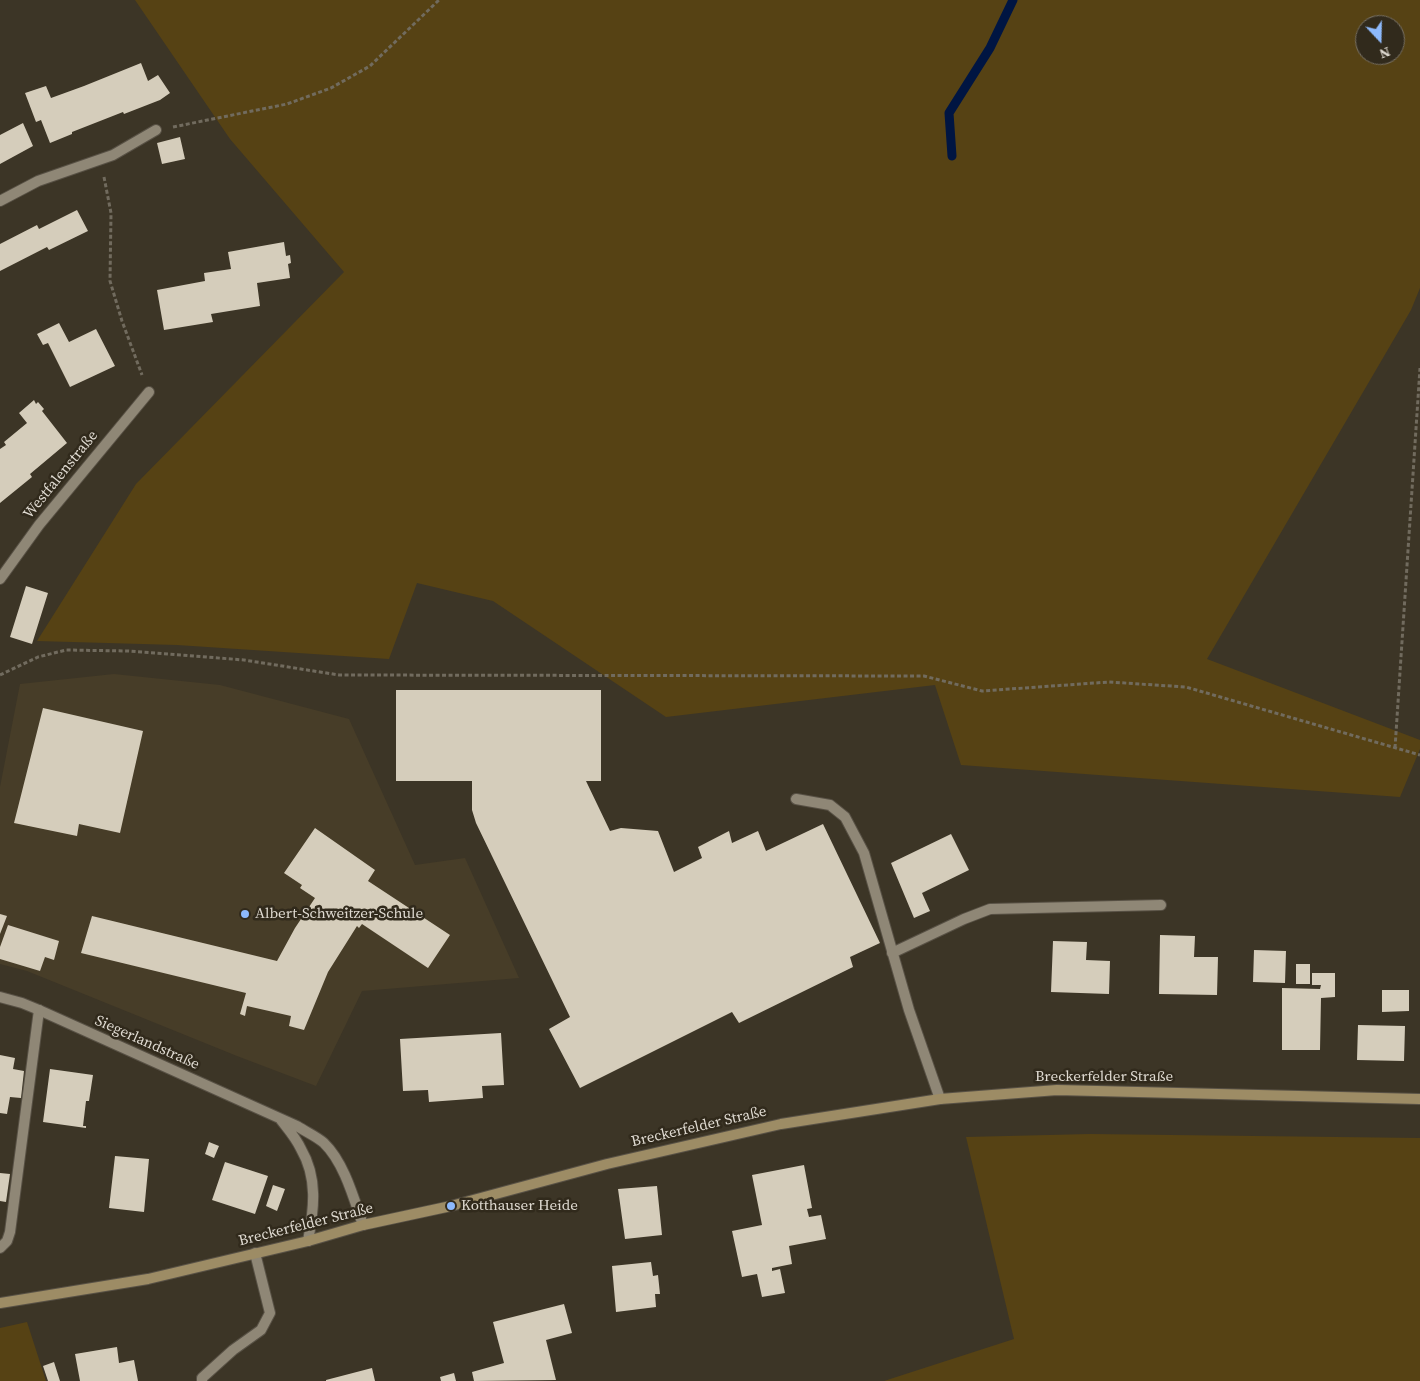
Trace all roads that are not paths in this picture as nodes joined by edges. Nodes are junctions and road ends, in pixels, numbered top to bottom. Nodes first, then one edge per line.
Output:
1 (156, 130) road end
2 (0, 201) edge
3 (149, 392) road end
4 (0, 579) edge
5 (796, 799) dead end
6 (1161, 905) dead end
7 (892, 952) junction
8 (0, 997) edge
9 (39, 1010) junction
10 (940, 1099) junction
11 (1420, 1099) edge
12 (280, 1119) junction
13 (364, 1225) junction
14 (308, 1241) junction
15 (0, 1248) edge
16 (255, 1253) junction
17 (0, 1304) edge
18 (202, 1381) edge

1 - 2 street
3 - 4 street, Westfalenstraße
5 - 7 street
6 - 7 street
7 - 10 street
8 - 9 street, Siegerlandstraße
9 - 12 street, Siegerlandstraße
9 - 15 street
10 - 11 main road, Breckerfelder Straße
10 - 13 main road, Breckerfelder Straße
12 - 13 street, Siegerlandstraße
12 - 14 street, Siegerlandstraße
13 - 14 main road, Breckerfelder Straße
14 - 16 main road, Breckerfelder Straße
16 - 17 main road, Breckerfelder Straße
16 - 18 street

